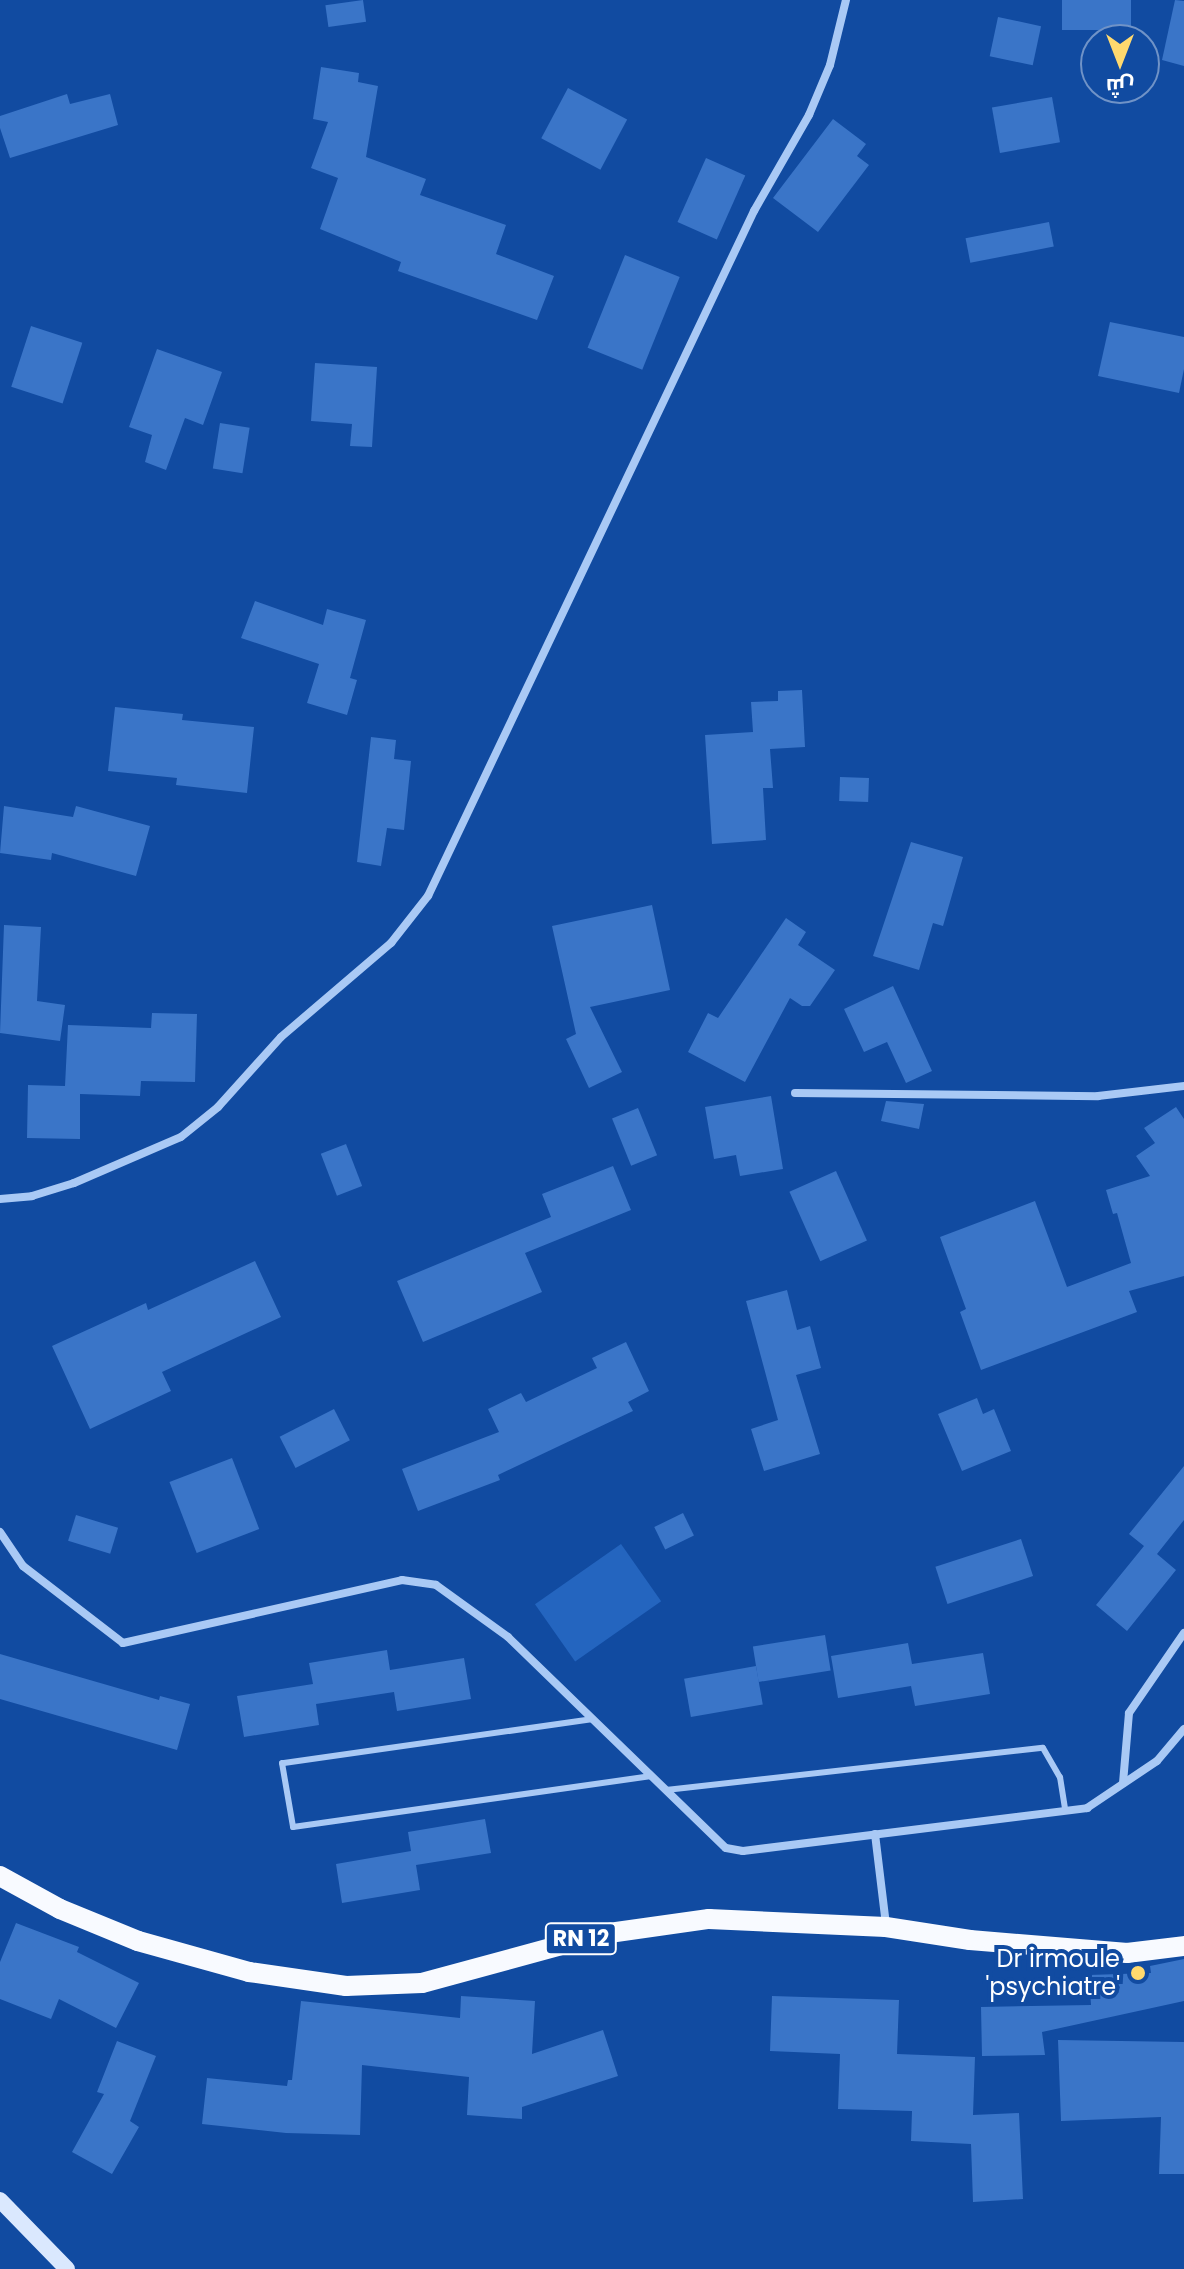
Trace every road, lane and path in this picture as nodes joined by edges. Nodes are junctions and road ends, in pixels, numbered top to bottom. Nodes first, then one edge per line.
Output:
1 (846, 0) edge
2 (1184, 1086) edge
3 (795, 1093) dead end
4 (0, 1199) edge
5 (0, 1532) edge
6 (1184, 1633) edge
7 (593, 1719) junction
8 (1184, 1729) edge
9 (652, 1776) junction
10 (1123, 1783) junction
11 (666, 1790) junction
12 (1065, 1810) junction
13 (875, 1834) junction
14 (0, 1876) edge
15 (886, 1927) junction
16 (1184, 1946) edge
17 (0, 2200) edge
18 (67, 2269) edge

1 - 4 street
2 - 3 street
5 - 7 street
6 - 10 street
7 - 9 street
7 - 9 lane
8 - 10 street
9 - 11 street
10 - 12 street
11 - 12 lane
11 - 13 street
12 - 13 street
13 - 15 street
14 - 15 main road, RN 12
15 - 16 main road, RN 12
17 - 18 street

